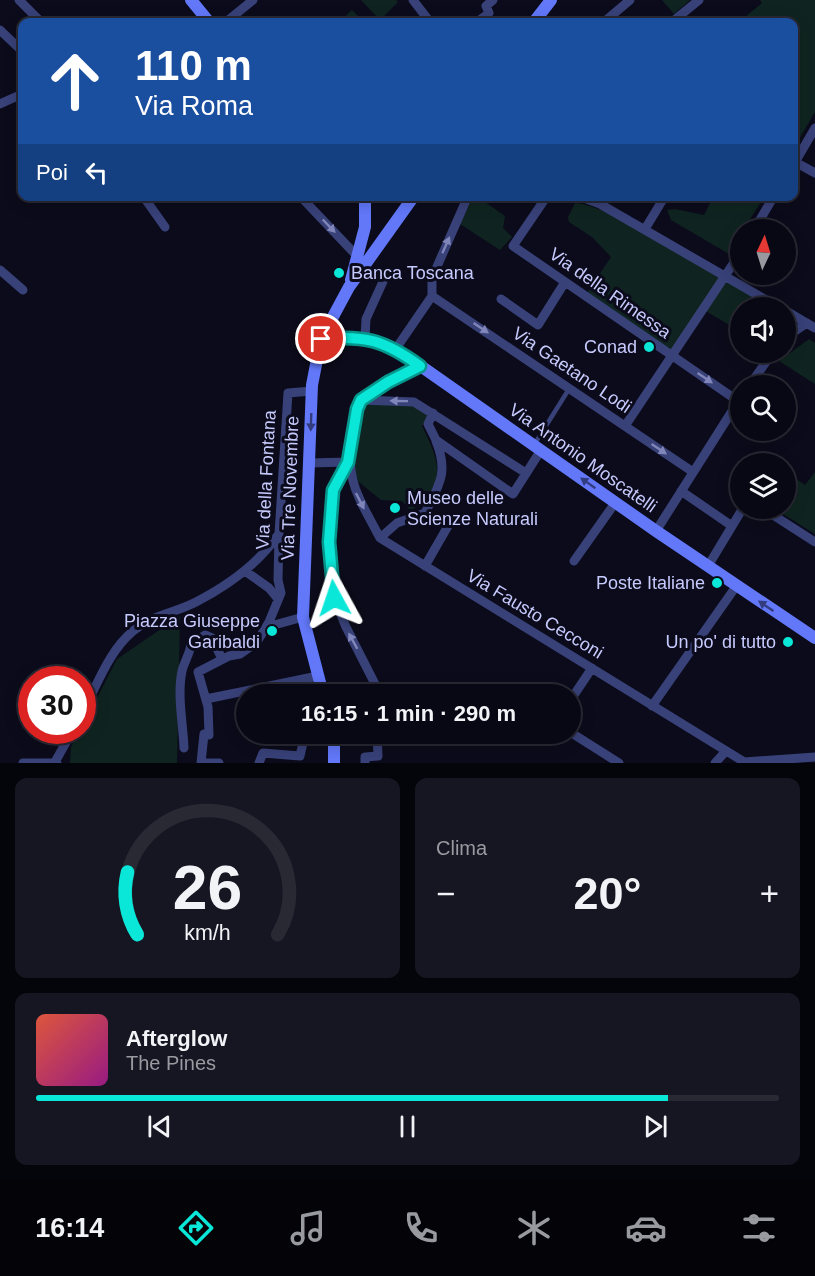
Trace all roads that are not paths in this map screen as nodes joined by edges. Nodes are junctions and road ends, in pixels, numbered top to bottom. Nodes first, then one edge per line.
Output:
1 (19, 0) edge
2 (190, 0) edge
3 (253, 0) edge
4 (413, 0) edge
5 (493, 0) edge
6 (551, 0) edge
7 (630, 0) edge
8 (699, 0) edge
9 (37, 18) edge
10 (206, 18) edge
11 (231, 18) edge
12 (427, 18) edge
13 (482, 18) edge
14 (537, 18) edge
15 (609, 18) edge
16 (677, 18) edge
17 (0, 30) edge
18 (18, 47) edge
19 (18, 96) edge
20 (0, 104) edge
21 (815, 128) edge
22 (798, 156) edge
23 (798, 165) edge
24 (815, 173) edge
25 (147, 201) edge
26 (305, 201) edge
27 (365, 201) edge
28 (411, 201) edge
29 (466, 201) edge
30 (544, 201) edge
31 (592, 201) edge
32 (662, 201) edge
33 (771, 201) edge
34 (760, 219) edge
35 (165, 227) dead end
36 (365, 228) junction
37 (645, 230) junction
38 (391, 231) junction
39 (357, 256) junction
40 (0, 270) edge
41 (730, 271) edge
42 (386, 275) dead end
43 (727, 276) junction
44 (565, 282) junction
45 (349, 287) junction
46 (23, 290) dead end
47 (432, 296) junction
48 (762, 297) edge
49 (501, 299) dead end
50 (796, 317) edge
51 (811, 326) edge
52 (796, 333) edge
53 (365, 338) junction
54 (321, 339) junction
55 (395, 350) junction
56 (672, 356) junction
57 (420, 366) junction
58 (570, 388) junction
59 (312, 391) junction
60 (730, 393) edge
61 (361, 400) junction
62 (433, 413) junction
63 (730, 415) edge
64 (625, 426) junction
65 (436, 440) junction
66 (537, 448) junction
67 (348, 462) junction
68 (309, 463) junction
69 (693, 472) junction
70 (526, 473) junction
71 (681, 491) junction
72 (615, 502) junction
73 (424, 513) junction
74 (736, 519) edge
75 (779, 519) edge
76 (732, 526) junction
77 (656, 531) junction
78 (279, 534) junction
79 (380, 538) junction
80 (815, 542) edge
81 (574, 561) dead end
82 (425, 566) junction
83 (708, 566) junction
84 (245, 571) junction
85 (737, 585) junction
86 (279, 596) junction
87 (303, 617) junction
88 (267, 627) junction
89 (815, 638) edge
90 (222, 659) junction
91 (592, 668) junction
92 (318, 676) junction
93 (320, 684) edge
94 (375, 684) edge
95 (581, 684) edge
96 (96, 685) edge
97 (206, 699) junction
98 (652, 706) junction
99 (581, 739) edge
100 (65, 744) edge
101 (300, 744) edge
102 (334, 744) edge
103 (377, 744) edge
104 (184, 748) dead end
105 (726, 751) junction
106 (815, 757) edge
107 (293, 758) edge
108 (745, 762) edge
109 (23, 763) edge
110 (56, 763) edge
111 (213, 763) edge
112 (219, 763) edge
113 (259, 763) edge
114 (334, 763) edge
115 (365, 763) edge
116 (619, 763) edge
117 (715, 763) edge

1 - 9 street
2 - 10 main road
3 - 11 street
4 - 12 street
5 - 13 street
6 - 14 main road
7 - 15 street
8 - 16 street
17 - 18 street
19 - 20 street
21 - 22 street
23 - 24 street
25 - 35 street
26 -> 39 street
27 - 36 main road
28 - 38 main road
47 -> 29 street
30 - 44 street, Via della Rimessa
31 - 37 street
32 - 37 street
33 - 34 street
36 - 38 main road
36 - 39 main road
37 - 43 street
38 - 45 main road
39 - 45 main road
40 - 46 street
41 - 43 street
42 - 53 street
43 - 48 street
43 - 56 street
44 - 49 street
44 - 56 street, Via della Rimessa
45 - 54 main road, Via Tre Novembre
47 - 55 street
47 -> 58 street, Via Gaetano Lodi
50 - 51 street
51 - 52 street
53 - 54 main road, Via Antonio Moscatelli
53 - 55 main road, Via Antonio Moscatelli
54 - 59 main road, Via Tre Novembre
55 - 57 main road, Via Antonio Moscatelli
56 -> 60 street, Via della Rimessa
56 - 64 street
57 - 61 street
57 - 66 main road, Via Antonio Moscatelli
58 - 64 street, Via Gaetano Lodi
58 - 66 lane
59 -> 68 main road, Via Tre Novembre
59 - 78 street, Via della Fontana
62 -> 61 street
61 - 67 street
62 - 65 street
62 - 70 street
63 - 69 street
64 -> 69 street, Via Gaetano Lodi
65 - 70 street
65 - 73 street
66 - 70 street
72 -> 66 main road, Via Antonio Moscatelli
67 - 68 street
67 -> 79 street
94 -> 67 street
68 - 87 main road, Via Tre Novembre
69 - 71 street
71 - 76 street
71 - 77 street
72 - 77 main road, Via Antonio Moscatelli
72 - 81 street
73 - 79 street
73 - 82 street
74 - 76 street
75 - 80 street
76 - 83 street
77 - 83 main road, Via Antonio Moscatelli
78 - 84 street
78 - 86 street, Via della Fontana
79 - 82 street, Via Fausto Cecconi
82 - 91 street, Via Fausto Cecconi
83 - 85 main road, Via Antonio Moscatelli
84 - 86 street
84 - 96 street
89 -> 85 main road, Via Antonio Moscatelli
85 - 98 street
86 - 88 street
87 - 88 street
87 - 92 main road, Via Tre Novembre
88 - 90 street
90 - 97 street
90 - 104 street
91 - 95 street
91 - 98 street, Via Fausto Cecconi
92 - 93 main road, Via Tre Novembre
92 - 97 street
97 - 111 street
98 - 105 street, Via Fausto Cecconi
99 - 116 street
100 - 110 street
101 - 107 street
102 - 114 main road
103 - 115 street
105 - 108 street, Via Fausto Cecconi
105 - 117 street
106 - 108 street
107 - 113 street
109 - 110 street
111 - 112 street

